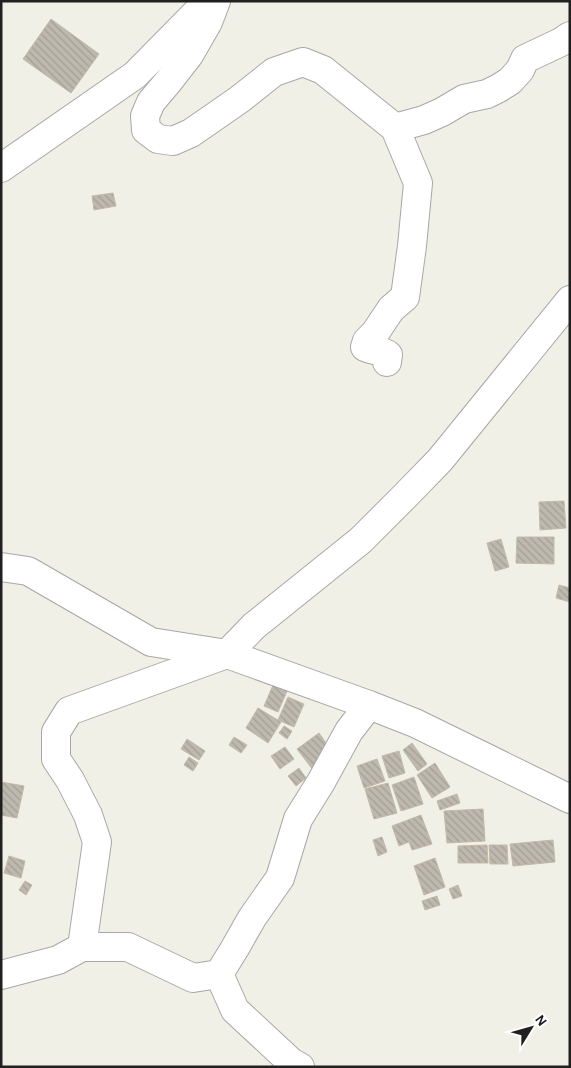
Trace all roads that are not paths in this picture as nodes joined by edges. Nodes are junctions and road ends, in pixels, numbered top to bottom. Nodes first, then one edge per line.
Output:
1 (208, 1) edge
2 (216, 1) edge
3 (570, 36) edge
4 (395, 128) junction
5 (1, 168) edge
6 (570, 300) edge
7 (387, 362) dead end
8 (1, 567) edge
9 (227, 654) junction
10 (369, 705) junction
11 (570, 799) edge
12 (82, 946) junction
13 (219, 974) junction
14 (1, 975) edge
15 (300, 1067) edge

1 - 5 street
2 - 4 street
3 - 4 street
4 - 7 street
6 - 9 street
8 - 9 street
9 - 10 street
9 - 12 street
10 - 11 street
10 - 13 street
12 - 13 street
12 - 14 street
13 - 15 street

